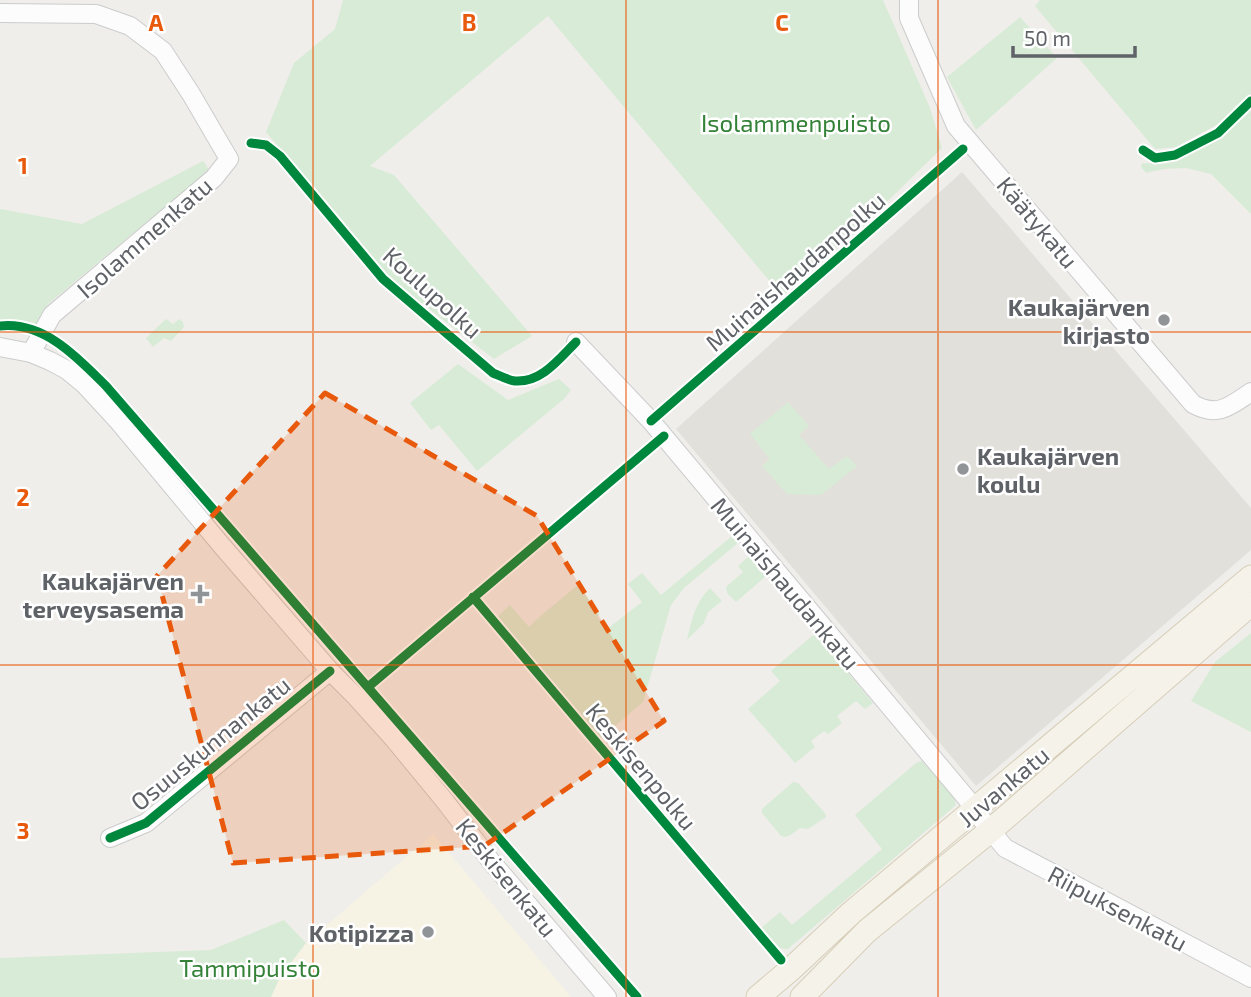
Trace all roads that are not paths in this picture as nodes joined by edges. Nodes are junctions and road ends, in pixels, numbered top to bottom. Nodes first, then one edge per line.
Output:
1 (909, 0) edge
2 (0, 13) edge
3 (576, 342) dead end
4 (0, 348) edge
5 (31, 353) junction
6 (1251, 393) edge
7 (1251, 577) edge
8 (1251, 604) edge
9 (330, 671) junction
10 (974, 810) junction
11 (990, 831) junction
12 (110, 838) dead end
13 (1251, 978) edge
14 (607, 997) edge
15 (758, 997) edge
16 (802, 997) edge

1 - 6 street, Käätykatu
2 - 5 street, Isolammenkatu
3 - 10 street, Muinaishaudankatu
4 - 5 street, Keskisenkatu
5 - 9 street, Keskisenkatu
7 - 10 main road, Juvankatu
8 - 11 main road, Juvankatu
9 - 12 street, Osuuskunnankatu
9 - 14 street, Keskisenkatu
10 - 11 street, Muinaishaudankatu
10 - 15 main road, Juvankatu
11 - 13 street, Riipuksenkatu
11 - 16 main road, Juvankatu

